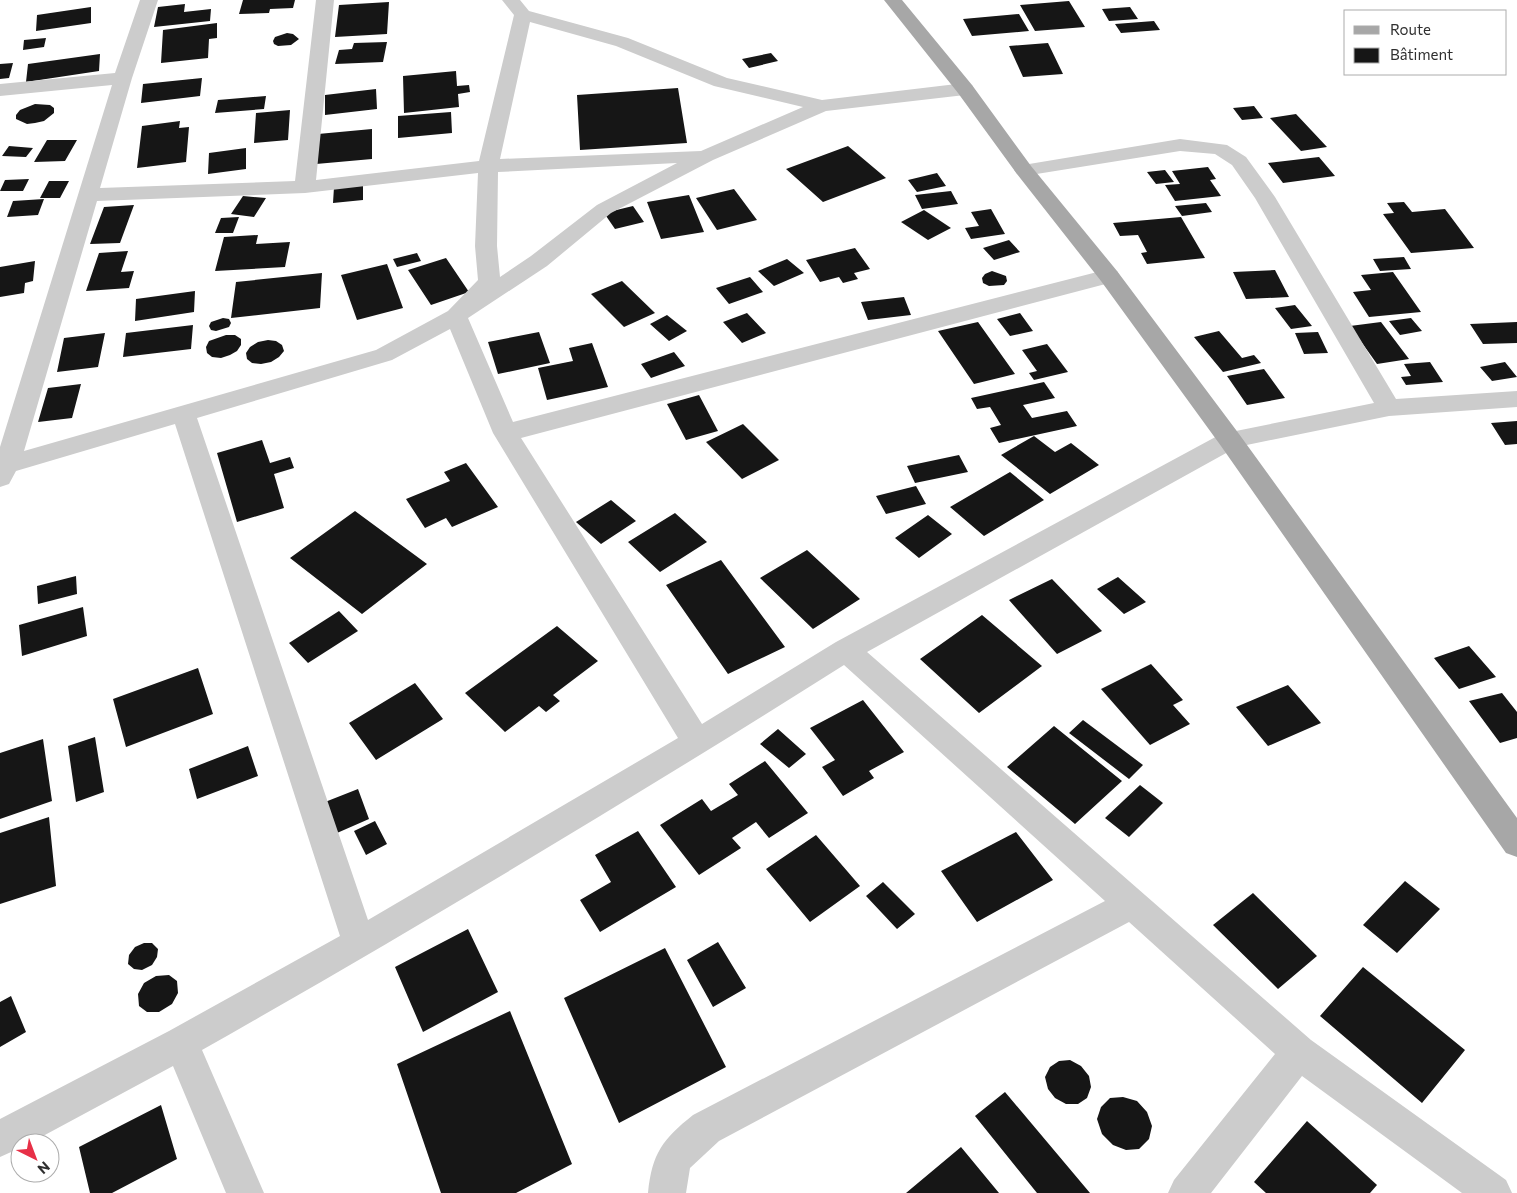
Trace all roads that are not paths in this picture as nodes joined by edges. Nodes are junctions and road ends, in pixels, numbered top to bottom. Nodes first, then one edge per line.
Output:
1 (149, 0) edge
2 (325, 0) edge
3 (893, 0) edge
4 (517, 7) edge
5 (123, 78) junction
6 (964, 89) junction
7 (0, 90) edge
8 (822, 106) junction
9 (706, 156) junction
10 (488, 166) junction
11 (1024, 170) junction
12 (305, 186) junction
13 (89, 195) junction
14 (1109, 276) junction
15 (456, 316) junction
16 (1517, 399) edge
17 (1389, 408) junction
18 (184, 415) junction
19 (505, 433) junction
20 (1230, 440) junction
21 (5, 459) edge
22 (846, 650) junction
23 (697, 742) junction
24 (1517, 843) edge
25 (1131, 904) junction
26 (359, 943) junction
27 (181, 1043) junction
28 (1299, 1052) junction
29 (0, 1139) edge
30 (245, 1193) edge
31 (667, 1193) edge
32 (1187, 1193) edge
33 (1493, 1193) edge

1 - 5 street
2 - 12 street
3 - 6 main road
4 - 8 street
4 - 10 street
5 - 7 street
5 - 13 street
6 - 8 street
6 - 11 main road
8 - 9 street
9 - 10 street
9 - 15 street
10 - 12 street
10 - 15 street
11 - 14 main road
11 - 17 street
12 - 13 street
13 - 21 street
14 - 19 street
14 - 20 main road
15 - 18 street
15 - 19 street
16 - 17 street
17 - 20 street
18 - 21 street
18 - 26 street
19 - 23 street
20 - 22 street
20 - 24 main road
22 - 23 street
22 - 25 street
23 - 26 street
25 - 28 street
25 - 31 street
26 - 27 street
27 - 29 street
27 - 30 street
28 - 32 street
28 - 33 street

